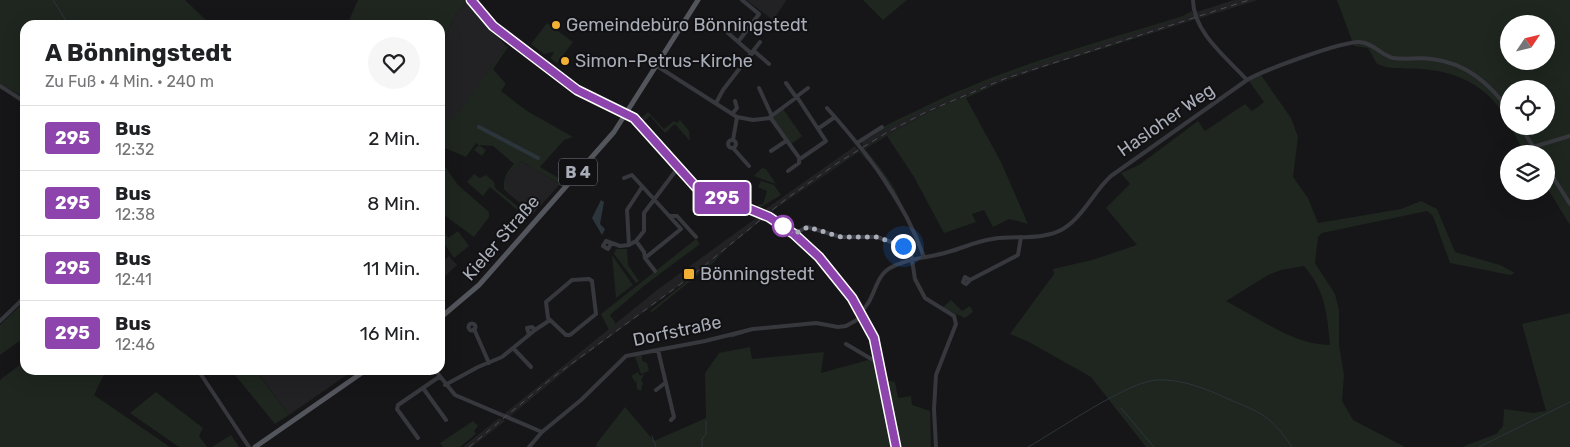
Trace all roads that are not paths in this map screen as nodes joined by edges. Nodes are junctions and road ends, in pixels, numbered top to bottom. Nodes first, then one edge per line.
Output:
1 (471, 0) edge
2 (698, 0) edge
3 (742, 0) edge
4 (1193, 0) edge
5 (728, 33) dead end
6 (738, 42) junction
7 (760, 42) dead end
8 (753, 52) junction
9 (769, 64) dead end
10 (658, 66) junction
11 (1247, 80) junction
12 (786, 84) dead end
13 (0, 86) edge
14 (759, 88) dead end
15 (808, 88) dead end
16 (796, 97) junction
17 (20, 99) edge
18 (1500, 100) edge
19 (735, 101) dead end
20 (714, 103) junction
21 (827, 108) dead end
22 (627, 114) junction
23 (732, 114) junction
24 (771, 116) junction
25 (737, 117) junction
26 (835, 117) junction
27 (882, 127) dead end
28 (818, 128) junction
29 (1570, 136) edge
30 (786, 141) junction
31 (857, 143) junction
32 (1540, 145) edge
33 (771, 150) dead end
34 (799, 159) junction
35 (749, 166) dead end
36 (678, 168) junction
37 (788, 171) dead end
38 (624, 178) dead end
39 (1555, 180) edge
40 (642, 187) junction
41 (654, 200) junction
42 (1570, 204) edge
43 (669, 216) junction
44 (794, 234) junction
45 (696, 237) dead end
46 (1021, 237) junction
47 (636, 241) junction
48 (611, 244) dead end
49 (629, 245) junction
50 (645, 258) junction
51 (924, 258) junction
52 (912, 260) junction
53 (655, 271) dead end
54 (970, 280) dead end
55 (20, 302) edge
56 (445, 314) edge
57 (862, 314) junction
58 (550, 320) junction
59 (0, 321) edge
60 (474, 330) dead end
61 (846, 344) dead end
62 (513, 348) junction
63 (658, 350) junction
64 (880, 360) junction
65 (489, 363) junction
66 (531, 367) dead end
67 (201, 375) edge
68 (359, 375) edge
69 (439, 377) joint
70 (665, 383) junction
71 (445, 385) junction
72 (423, 388) junction
73 (656, 390) dead end
74 (446, 420) dead end
75 (672, 420) dead end
76 (542, 432) junction
77 (418, 438) dead end
78 (249, 447) edge
79 (255, 447) edge
80 (529, 447) edge
81 (896, 447) edge
82 (936, 447) edge

1 - 22 main road
2 - 10 main road, Kieler Straße / B 4
3 - 6 street
4 - 11 street
5 - 6 street
6 - 8 street
7 - 8 street
8 - 9 street
8 - 20 street
10 - 20 street
10 - 22 main road, Kieler Straße / B 4
11 - 18 street, Hasloher Weg
11 - 46 street, Hasloher Weg
12 - 16 street
13 - 17 street
14 - 24 street
15 - 16 street
16 - 24 street
16 - 28 street
19 - 23 street
20 - 23 street
21 - 26 street
22 - 36 main road
22 - 56 main road, Kieler Straße / B 4
23 - 25 street
24 - 25 street
24 - 30 street
25 - 35 street
26 - 28 street
26 - 31 street
27 - 31 street
28 - 34 street
29 - 32 street
30 - 33 street
30 - 34 street
31 - 51 street
34 - 37 street
36 - 41 street
36 - 44 main road
38 - 40 street
39 - 42 street
40 - 41 street
40 - 49 street
41 - 43 street
41 - 47 street
43 - 45 street
43 - 50 street
44 - 52 street
44 - 57 main road
46 - 51 street, Hasloher Weg
46 - 54 street
47 - 49 street
47 - 50 street
48 - 49 street
50 - 53 street
51 - 52 street, Hasloher Weg
52 - 57 street, Hasloher Weg
52 - 82 street
55 - 59 street
57 - 63 street, Dorfstraße
57 - 64 main road
58 - 58 street
58 - 62 street
60 - 65 street
61 - 64 street
62 - 65 street
62 - 66 street
63 - 70 street
63 - 76 street, Dorfstraße
64 - 81 main road
65 - 71 street
67 - 78 street
68 - 79 main road
69 - 71 street
69 - 72 street
70 - 73 street
70 - 75 street
71 - 76 street
72 - 74 street
72 - 77 street
76 - 80 street, Dorfstraße

